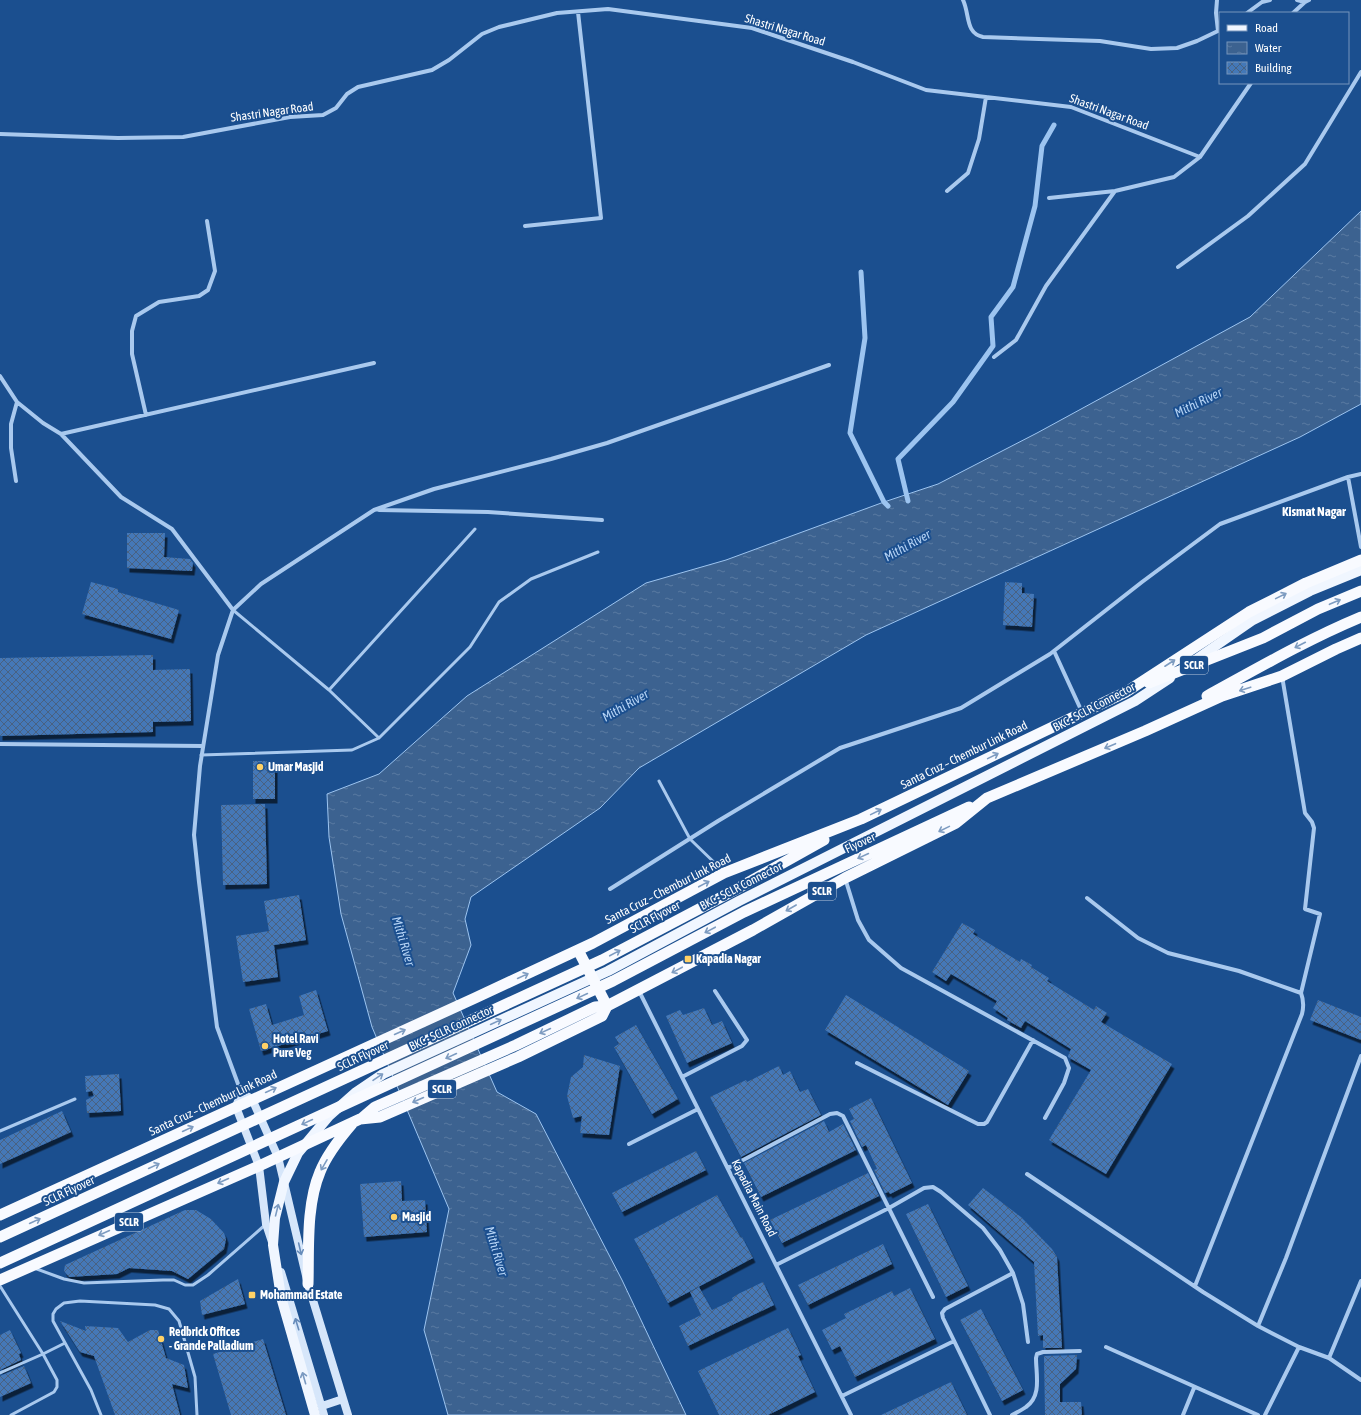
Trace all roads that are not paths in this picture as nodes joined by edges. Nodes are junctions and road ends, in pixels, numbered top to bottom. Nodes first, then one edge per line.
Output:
1 (963, 0) edge
2 (1217, 0) edge
3 (1270, 0) edge
4 (1297, 0) edge
5 (1307, 1) edge
6 (578, 12) junction
7 (1247, 12) edge
8 (1294, 12) edge
9 (1219, 31) edge
10 (1361, 72) edge
11 (1250, 84) edge
12 (986, 97) junction
13 (0, 134) edge
14 (1200, 157) junction
15 (1115, 191) junction
16 (947, 192) dead end
17 (1049, 198) dead end
18 (207, 221) dead end
19 (525, 226) dead end
20 (1178, 267) dead end
21 (994, 357) dead end
22 (374, 363) dead end
23 (829, 365) dead end
24 (0, 376) edge
25 (16, 402) junction
26 (146, 415) junction
27 (61, 434) junction
28 (1361, 474) edge
29 (1348, 477) junction
30 (16, 481) dead end
31 (374, 510) junction
32 (602, 520) dead end
33 (475, 529) dead end
34 (1361, 547) edge
35 (598, 552) dead end
36 (1361, 560) edge
37 (1361, 570) edge
38 (1361, 591) edge
39 (233, 610) junction
40 (1361, 617) edge
41 (1361, 638) edge
42 (1054, 651) junction
43 (1282, 676) junction
44 (329, 690) junction
45 (1126, 692) junction
46 (1083, 713) junction
47 (1145, 731) junction
48 (379, 738) junction
49 (0, 744) edge
50 (203, 746) junction
51 (201, 755) junction
52 (659, 781) dead end
53 (987, 798) junction
54 (861, 819) junction
55 (690, 839) junction
56 (724, 873) junction
57 (845, 878) junction
58 (610, 889) dead end
59 (734, 891) joint
60 (1087, 898) dead end
61 (578, 950) junction
62 (639, 990) junction
63 (715, 991) dead end
64 (1301, 993) junction
65 (607, 1006) junction
66 (1033, 1040) junction
67 (1361, 1056) edge
68 (857, 1063) dead end
69 (682, 1077) junction
70 (240, 1092) junction
71 (74, 1099) dead end
72 (252, 1099) junction
73 (236, 1107) junction
74 (698, 1109) junction
75 (378, 1112) junction
76 (1044, 1118) dead end
77 (357, 1121) junction
78 (0, 1131) edge
79 (629, 1144) dead end
80 (278, 1156) junction
81 (259, 1166) junction
82 (728, 1168) junction
83 (1027, 1174) dead end
84 (889, 1208) junction
85 (0, 1215) edge
86 (266, 1224) junction
87 (0, 1237) edge
88 (0, 1263) edge
89 (776, 1265) junction
90 (30, 1266) junction
91 (1013, 1273) junction
92 (0, 1280) edge
93 (1361, 1282) edge
94 (308, 1284) junction
95 (0, 1286) edge
96 (1195, 1286) junction
97 (933, 1297) dead end
98 (1258, 1326) junction
99 (954, 1341) junction
100 (65, 1342) junction
101 (1028, 1342) dead end
102 (1106, 1347) dead end
103 (1299, 1347) junction
104 (1080, 1351) dead end
105 (43, 1354) junction
106 (1329, 1358) junction
107 (0, 1374) edge
108 (1361, 1380) edge
109 (1194, 1388) junction
110 (842, 1396) junction
111 (344, 1399) junction
112 (322, 1406) junction
113 (11, 1415) edge
114 (101, 1415) edge
115 (197, 1415) edge
116 (315, 1415) edge
117 (324, 1415) edge
118 (348, 1415) edge
119 (851, 1415) edge
120 (990, 1415) edge
121 (1012, 1415) edge
122 (1183, 1415) edge
123 (1258, 1415) edge
124 (1266, 1415) edge

1 - 9 street
2 - 9 street
3 - 7 street
4 - 5 street
5 - 8 street
6 - 12 street, Shastri Nagar Road
6 - 13 street, Shastri Nagar Road
6 - 19 street
10 - 20 street
11 - 14 street
12 - 14 street, Shastri Nagar Road
12 - 16 street
14 - 15 street
15 - 17 street
15 - 21 street
18 - 26 street
22 - 26 street
23 - 31 street
24 - 25 street
25 - 27 street
25 - 30 street
26 - 27 street
27 - 39 street
28 - 29 street
29 - 34 street
29 - 42 street
31 - 32 street
31 - 39 street
33 - 44 lane
35 - 48 lane
45 -> 36 highway, Santa Cruz – Chembur Link Road
116 -> 37 main road, BKC - SCLR Connector
45 -> 38 highway, SCLR
39 - 44 lane
39 - 50 street
40 -> 47 highway, SCLR
41 - 43 highway
42 - 46 street
42 - 55 street
43 -> 47 highway
43 - 64 street
44 - 48 lane
45 - 46 highway, Santa Cruz – Chembur Link Road / SCLR
54 -> 46 highway, Santa Cruz – Chembur Link Road / SCLR
47 -> 53 highway, SCLR
48 - 51 lane
49 - 50 street
50 - 51 street
51 - 70 street
52 - 55 lane
53 -> 57 highway, SCLR
53 -> 88 highway, Flyover
54 - 56 highway, Santa Cruz – Chembur Link Road / SCLR
54 - 59 highway, Flyover
55 - 56 lane
55 - 58 street
61 -> 56 highway, Santa Cruz – Chembur Link Road / SCLR
57 -> 62 highway, SCLR
57 - 66 street
87 -> 59 highway, SCLR Flyover
60 - 64 street
61 - 65 highway
72 -> 61 highway, Santa Cruz – Chembur Link Road / SCLR
62 - 65 highway, SCLR
62 - 69 street, Kapadia Main Road
63 - 69 street
64 - 96 street
65 -> 75 highway
65 -> 75 highway, SCLR
66 - 68 street
66 - 76 street
67 - 98 street
69 - 74 street, Kapadia Main Road
70 - 72 main road
70 - 73 main road
71 - 78 lane
72 - 73 highway, Santa Cruz – Chembur Link Road / SCLR
72 - 80 main road
73 - 81 main road
85 -> 73 highway, Santa Cruz – Chembur Link Road / SCLR
74 - 79 street
74 - 82 street, Kapadia Main Road
75 - 77 highway, SCLR
77 - 80 highway, SCLR
77 -> 94 highway
80 - 81 highway, SCLR
80 -> 94 main road
81 - 86 main road
81 -> 90 highway, SCLR
82 - 84 street
82 - 89 street, Kapadia Main Road
83 - 96 street
84 - 89 street
84 - 91 street
84 - 97 street
86 - 90 lane
112 -> 86 main road
89 - 110 street, Kapadia Main Road
90 - 92 highway, SCLR
91 - 99 street
91 - 101 street
93 - 106 street
94 - 111 main road
95 - 105 lane
96 - 98 street
98 - 103 street
99 - 110 street
99 - 120 street
100 - 105 lane
100 - 114 lane
100 - 115 lane
102 - 109 street
103 - 106 street
103 - 124 street
104 - 121 street
105 - 107 lane
105 - 113 lane
106 - 108 street
109 - 122 street
109 - 123 street
110 - 119 street, Kapadia Main Road
111 - 112 main road
111 - 118 main road
112 - 117 main road

